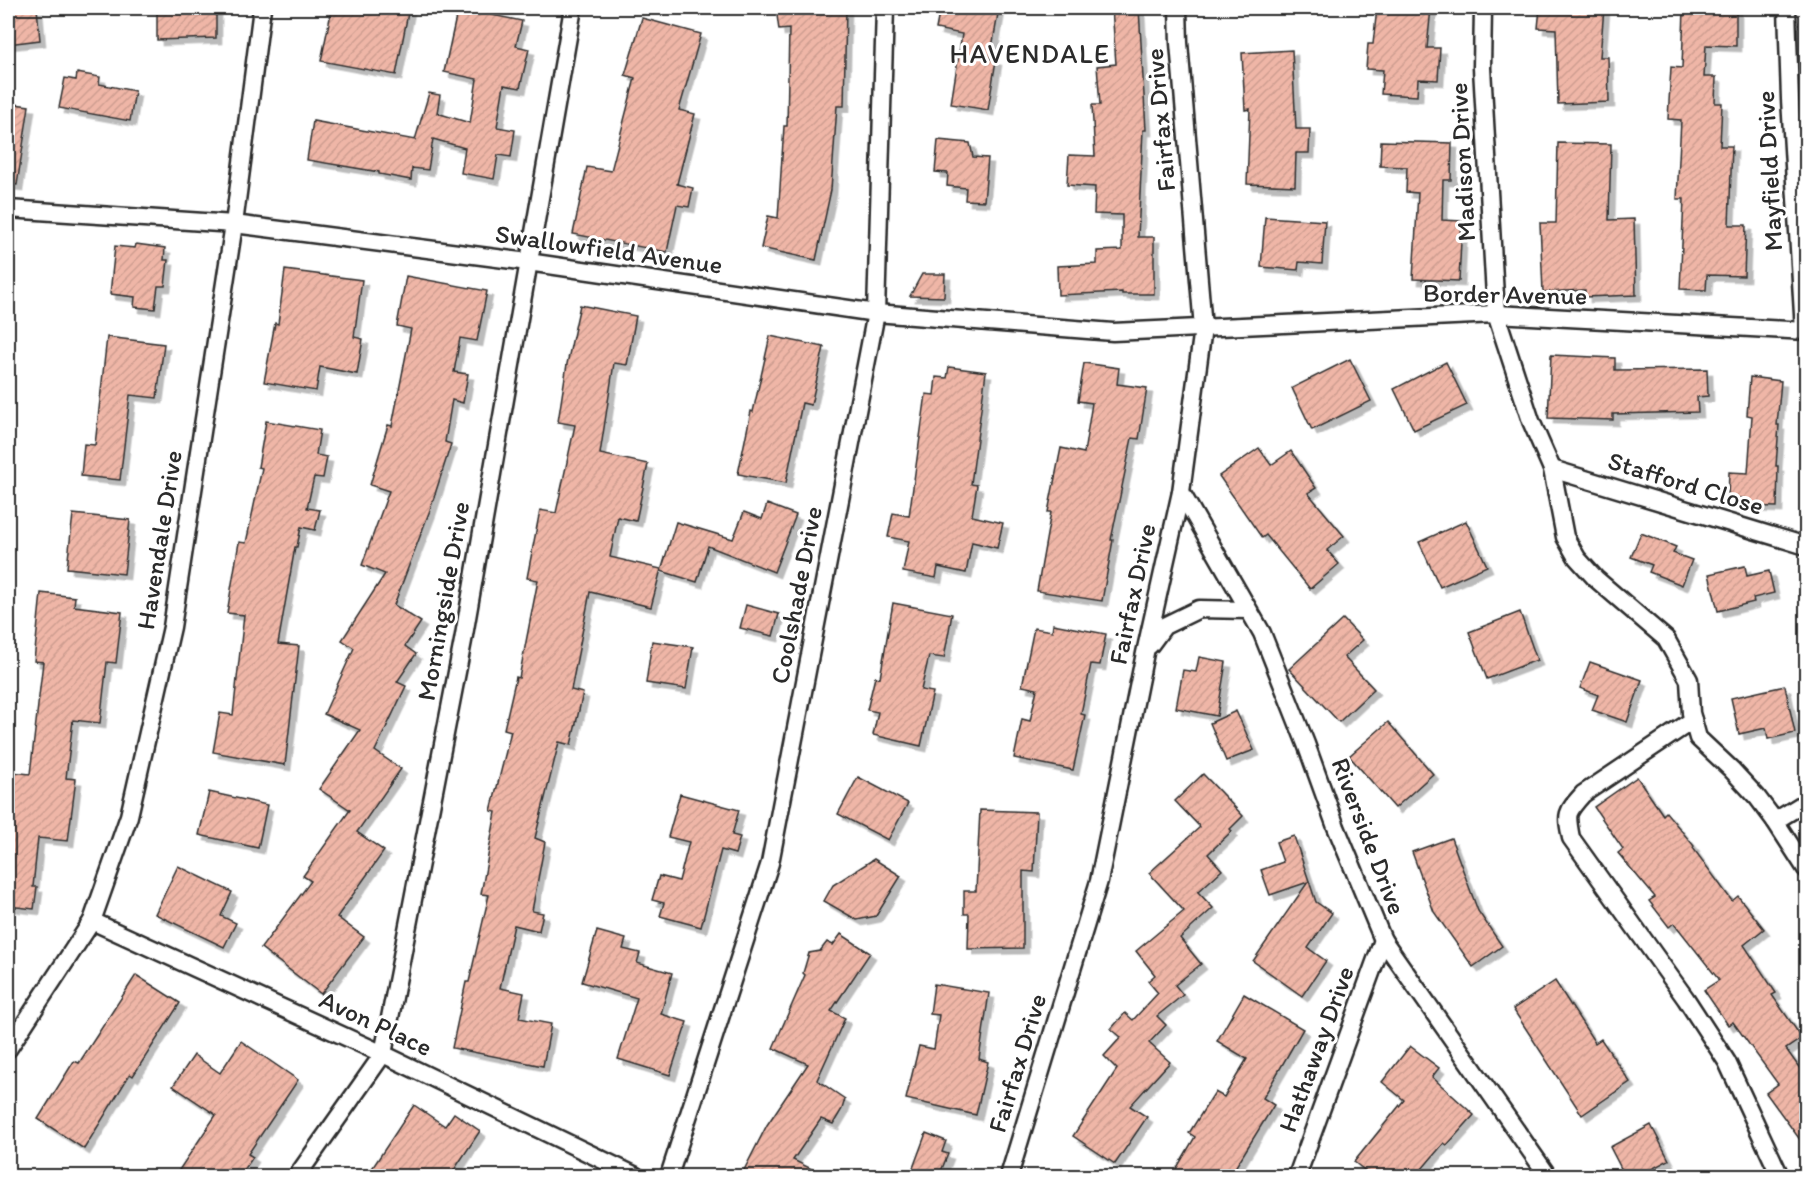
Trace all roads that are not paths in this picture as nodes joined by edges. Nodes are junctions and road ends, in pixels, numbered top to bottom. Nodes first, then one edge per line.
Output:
1 (262, 8) edge
2 (573, 8) edge
3 (885, 8) edge
4 (1178, 8) edge
5 (1483, 8) edge
6 (1787, 8) edge
7 (8, 208) edge
8 (234, 224) junction
9 (528, 262) junction
10 (876, 313) junction
11 (1496, 314) junction
12 (1203, 328) junction
13 (1805, 331) edge
14 (1552, 469) junction
15 (1181, 492) junction
16 (1806, 546) edge
17 (1248, 610) junction
18 (1145, 653) junction
19 (1693, 720) junction
20 (1806, 802) edge
21 (1775, 821) junction
22 (1806, 869) edge
23 (92, 921) junction
24 (1383, 940) junction
25 (8, 1049) edge
26 (383, 1054) junction
27 (297, 1176) edge
28 (636, 1176) edge
29 (669, 1176) edge
30 (1009, 1176) edge
31 (1297, 1176) edge
32 (1548, 1176) edge
33 (1780, 1176) edge

1 - 8 street, Havendale Drive
2 - 9 street, Morningside Drive
3 - 10 street, Coolshade Drive
4 - 12 street, Fairfax Drive
5 - 11 street, Madison Drive
6 - 13 street, Mayfield Drive
7 - 8 street, Swallowfield Avenue
8 - 9 street, Swallowfield Avenue
8 - 23 street, Havendale Drive
9 - 10 street, Swallowfield Avenue
9 - 26 street, Morningside Drive
10 - 12 street, Swallowfield Avenue
10 - 29 street, Coolshade Drive
11 - 12 street, Border Avenue
11 - 13 street, Border Avenue
11 - 14 street, Madison Drive
12 - 15 street, Fairfax Drive
14 - 16 street, Stafford Close
14 - 19 street, Madison Drive
15 - 17 street, Riverside Drive
15 - 18 street, Fairfax Drive
17 - 18 street
17 - 24 street, Riverside Drive
18 - 30 street, Fairfax Drive
19 - 21 street
19 - 33 street
20 - 21 street
21 - 22 street
23 - 25 street, Havendale Drive
23 - 26 street, Avon Place
24 - 31 street, Hathaway Drive
24 - 32 street, Riverside Drive
26 - 27 street, Morningside Drive
26 - 28 street, Avon Place

